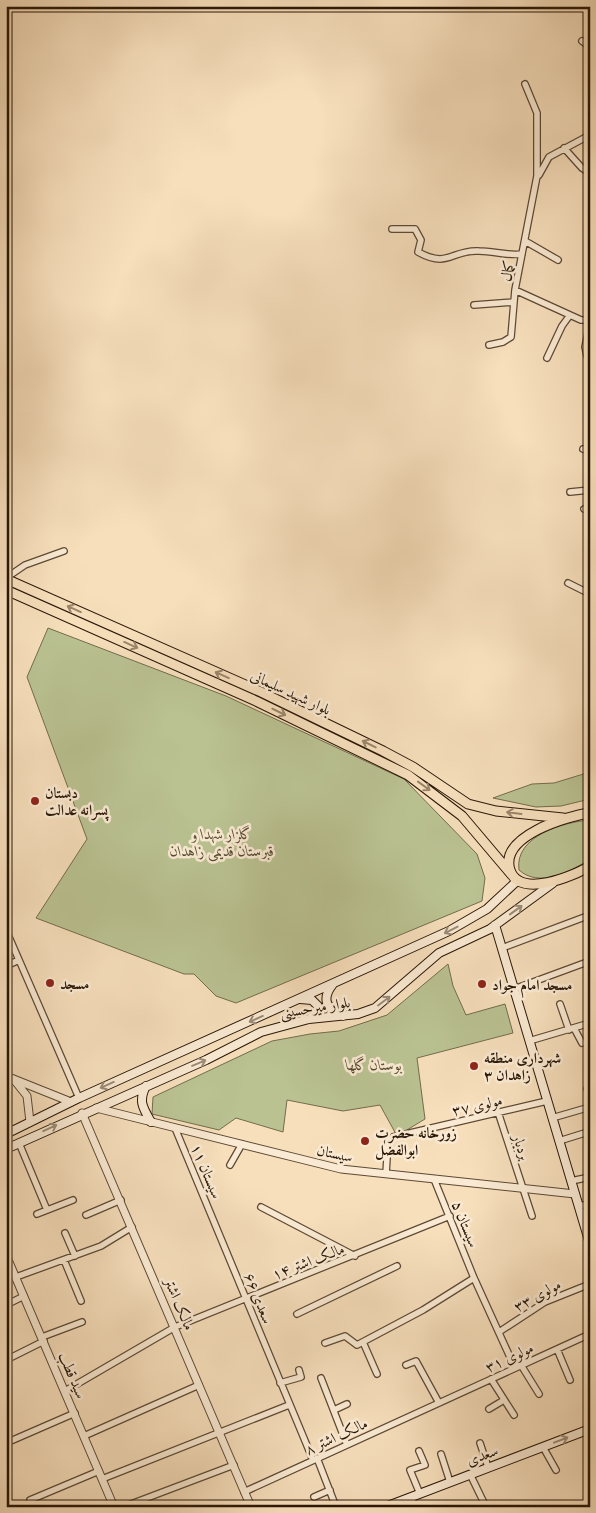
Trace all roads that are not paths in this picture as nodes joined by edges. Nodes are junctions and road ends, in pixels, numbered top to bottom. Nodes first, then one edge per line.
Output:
1 (582, 41) dead end
2 (590, 47) edge
3 (525, 84) dead end
4 (589, 135) edge
5 (564, 148) junction
6 (590, 173) edge
7 (537, 176) junction
8 (392, 229) dead end
9 (525, 241) junction
10 (522, 254) junction
11 (558, 260) dead end
12 (515, 290) junction
13 (514, 302) junction
14 (474, 305) dead end
15 (570, 315) junction
16 (590, 321) edge
17 (489, 345) dead end
18 (586, 356) dead end
19 (547, 358) dead end
20 (590, 490) edge
21 (570, 492) dead end
22 (64, 551) dead end
23 (6, 578) edge
24 (568, 583) dead end
25 (6, 590) edge
26 (590, 594) edge
27 (590, 813) edge
28 (563, 818) junction
29 (590, 866) edge
30 (515, 877) junction
31 (553, 883) junction
32 (590, 915) edge
33 (495, 925) junction
34 (6, 930) edge
35 (502, 948) junction
36 (19, 960) junction
37 (590, 961) edge
38 (6, 966) edge
39 (335, 983) junction
40 (514, 989) junction
41 (299, 999) junction
42 (560, 1004) dead end
43 (345, 1017) junction
44 (309, 1019) junction
45 (590, 1023) edge
46 (572, 1029) junction
47 (529, 1042) junction
48 (582, 1043) dead end
49 (10, 1078) edge
50 (146, 1086) junction
51 (587, 1089) dead end
52 (590, 1096) edge
53 (79, 1098) junction
54 (547, 1101) junction
55 (71, 1102) junction
56 (590, 1107) edge
57 (95, 1108) junction
58 (498, 1112) junction
59 (82, 1113) junction
60 (552, 1118) junction
61 (30, 1122) junction
62 (151, 1122) junction
63 (175, 1128) junction
64 (588, 1132) dead end
65 (6, 1134) edge
66 (559, 1141) junction
67 (19, 1143) junction
68 (242, 1144) junction
69 (6, 1149) edge
70 (230, 1165) dead end
71 (386, 1174) junction
72 (590, 1177) edge
73 (434, 1179) junction
74 (571, 1181) junction
75 (522, 1189) junction
76 (575, 1194) junction
77 (73, 1200) dead end
78 (121, 1200) junction
79 (590, 1204) edge
80 (578, 1206) junction
81 (262, 1207) dead end
82 (48, 1210) junction
83 (37, 1214) dead end
84 (86, 1215) dead end
85 (450, 1216) junction
86 (532, 1216) dead end
87 (215, 1223) joint
88 (132, 1227) junction
89 (65, 1233) dead end
90 (590, 1244) edge
91 (6, 1255) edge
92 (75, 1256) junction
93 (355, 1256) junction
94 (64, 1260) junction
95 (397, 1266) dead end
96 (16, 1277) junction
97 (474, 1278) junction
98 (590, 1284) edge
99 (24, 1296) junction
100 (246, 1298) junction
101 (81, 1301) dead end
102 (6, 1305) edge
103 (297, 1314) dead end
104 (82, 1322) dead end
105 (175, 1328) junction
106 (499, 1332) junction
107 (589, 1335) edge
108 (43, 1339) junction
109 (363, 1342) junction
110 (325, 1343) dead end
111 (557, 1349) junction
112 (12, 1357) dead end
113 (406, 1365) dead end
114 (518, 1367) junction
115 (299, 1370) dead end
116 (377, 1374) dead end
117 (321, 1378) dead end
118 (491, 1379) junction
119 (570, 1380) dead end
120 (280, 1383) junction
121 (199, 1385) junction
122 (65, 1391) junction
123 (539, 1394) dead end
124 (504, 1400) junction
125 (439, 1403) junction
126 (347, 1404) dead end
127 (289, 1405) junction
128 (489, 1409) dead end
129 (334, 1410) junction
130 (75, 1413) junction
131 (514, 1416) dead end
132 (590, 1429) edge
133 (220, 1433) junction
134 (84, 1436) junction
135 (6, 1443) edge
136 (480, 1443) dead end
137 (347, 1444) junction
138 (542, 1447) junction
139 (419, 1451) dead end
140 (441, 1454) dead end
141 (315, 1459) junction
142 (234, 1465) junction
143 (488, 1467) junction
144 (99, 1470) junction
145 (556, 1470) dead end
146 (470, 1474) junction
147 (102, 1479) junction
148 (450, 1482) junction
149 (330, 1490) junction
150 (244, 1492) junction
151 (420, 1494) junction
152 (314, 1497) dead end
153 (411, 1497) junction
154 (30, 1500) dead end
155 (114, 1507) edge
156 (123, 1507) edge
157 (251, 1507) edge
158 (336, 1507) edge
159 (386, 1507) edge
160 (415, 1507) edge
161 (486, 1507) edge

1 - 2 street
3 - 7 street
4 - 5 street
5 - 6 street
5 - 7 street
7 - 9 street, کمال
8 - 10 street
9 - 10 street, کمال
9 - 11 street
10 - 12 street, کمال
12 - 13 street
12 - 15 street, کمال
13 - 14 street
13 - 17 street
15 - 16 street, کمال
15 - 19 street
16 - 18 street
20 - 21 street
22 - 23 street
28 -> 23 main road, بلوار شهید سلیمانی
24 - 26 street
25 -> 30 main road, بلوار شهید سلیمانی
27 - 28 main road
28 - 30 main road
29 - 31 main road
30 - 31 main road
30 -> 39 main road, بلوار میرحسینی
33 -> 31 main road, بلوار میرحسینی
32 - 35 street
33 - 35 main road
43 -> 33 main road, بلوار میرحسینی
34 - 36 street
35 - 40 main road
36 - 38 street
36 - 53 street
37 - 40 street
39 - 41 main road, بلوار میرحسینی
39 - 43 main road
40 - 47 main road
41 - 44 main road
41 -> 53 main road, بلوار میرحسینی
42 - 46 street
43 - 44 main road, بلوار میرحسینی
50 -> 44 main road, بلوار میرحسینی
45 - 46 street
46 - 47 street
46 - 48 street
47 - 54 main road
49 - 55 street
49 - 61 street
50 - 57 main road, بلوار میرحسینی
50 - 62 main road
51 - 52 street
53 - 55 main road, بلوار میرحسینی
54 - 58 street, مولوی ۳۷
54 - 60 main road
55 - 61 main road, بلوار میرحسینی
56 - 60 street
57 - 59 main road, بلوار میرحسینی
57 - 62 street, سیستان
58 - 71 street, مولوی ۳۷
58 - 75 street, بردبار
67 -> 59 main road, بلوار میرحسینی
59 - 78 street, مالک اشتر
60 - 66 main road
61 - 65 main road, بلوار میرحسینی
62 - 63 street, سیستان
63 - 68 street, سیستان
63 - 87 street, سیستان ۱۱
64 - 66 street
66 - 74 main road
67 - 69 main road, بلوار میرحسینی
67 - 82 street
68 - 70 street
68 - 71 street, سیستان
71 - 73 street, سیستان
72 - 74 street
73 - 75 street, سیستان
73 - 85 street, سیستان ۵
74 - 76 main road
75 - 76 street, سیستان
75 - 86 street, بردبار
76 - 80 main road
77 - 82 street
78 - 84 street
78 - 88 street, مالک اشتر
79 - 80 street
80 - 90 main road
81 - 93 street
82 - 83 street
85 - 93 street, مالک اشتر ۱۴
85 - 97 street, سیستان ۵
87 - 100 street, سعدی ۶۶
88 - 92 street
88 - 105 street, مالک اشتر
89 - 92 street
91 - 96 street, سید قطب
92 - 94 street
93 - 100 street, مالک اشتر ۱۴
94 - 96 street
94 - 101 street
95 - 103 street
96 - 99 street, سید قطب
97 - 106 street, سیستان ۵
97 - 109 street
98 - 106 street, مولوی ۳۳
99 - 102 street
99 - 108 street, سید قطب
100 - 105 street, مالک اشتر ۱۴
100 - 120 street, سعدی ۶۶
104 - 108 street
105 - 121 street, مالک اشتر
105 - 122 street, مالک اشتر ۱۴
106 - 114 street, سیستان ۵
107 - 111 street, مولوی ۳۱
108 - 112 street
108 - 122 street, سید قطب
109 - 110 street
109 - 116 street
111 - 114 street, مولوی ۳۱
111 - 119 street
113 - 125 street
114 - 118 street, مولوی ۳۱
114 - 123 street, سیستان ۵
115 - 120 street
117 - 129 street
118 - 124 street
118 - 125 street, مولوی ۳۱
120 - 127 street, سعدی ۶۶
121 - 133 street, مالک اشتر
121 - 134 street
122 - 130 street, سید قطب
124 - 128 street
124 - 131 street
125 - 137 street, مالک اشتر ۸
126 - 129 street
127 - 133 street
127 - 141 street, سعدی ۶۶
129 - 137 street
130 - 134 street, سید قطب
130 - 135 street
138 -> 132 main road, سعدی
133 - 142 street, مالک اشتر
133 - 147 street
134 - 144 street, سید قطب
136 - 143 street
137 - 141 street, مالک اشتر ۸
138 - 143 main road, سعدی
138 - 145 street
139 - 151 street
140 - 148 street
141 - 149 street
141 - 150 street, مالک اشتر ۸
142 - 150 street, مالک اشتر
142 - 156 street
143 - 146 main road, سعدی
144 - 147 street, سید قطب
144 - 154 street
146 - 148 main road, سعدی
146 - 161 street
147 - 155 street, سید قطب
148 - 151 main road, سعدی
149 - 152 street
149 - 158 street
150 - 157 street, مالک اشتر
151 - 153 main road, سعدی
153 - 159 main road, سعدی
153 - 160 street

